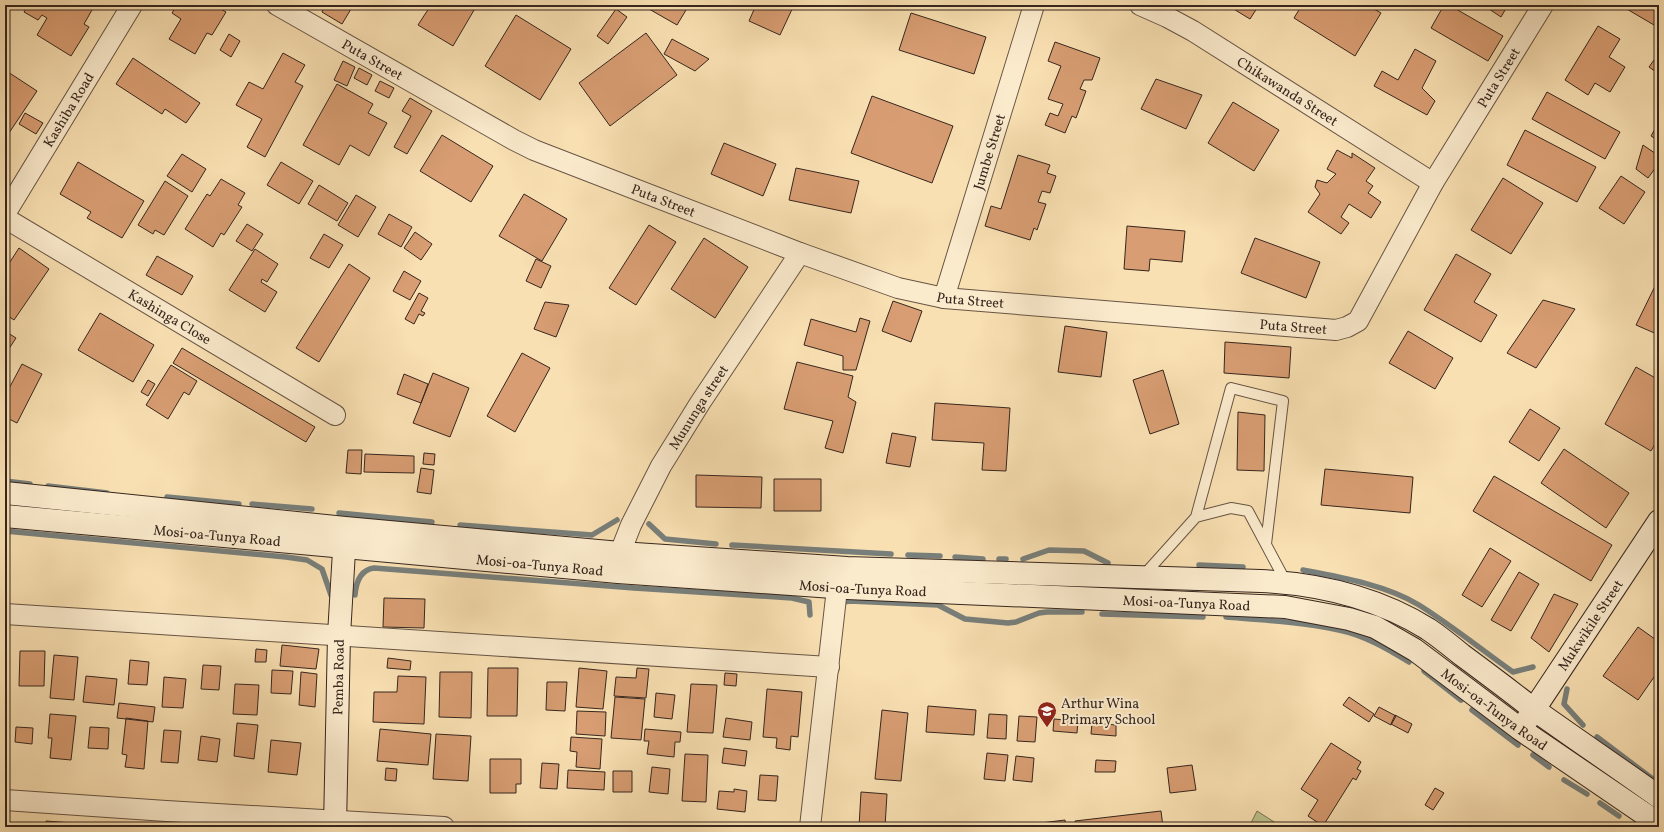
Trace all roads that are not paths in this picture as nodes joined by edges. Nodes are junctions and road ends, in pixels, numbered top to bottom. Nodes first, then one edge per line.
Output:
1 (132, 5) edge
2 (277, 5) edge
3 (1034, 5) edge
4 (1140, 5) edge
5 (1543, 5) edge
6 (1433, 183) junction
7 (5, 214) edge
8 (5, 218) edge
9 (800, 253) junction
10 (944, 298) junction
11 (335, 415) dead end
12 (5, 493) edge
13 (5, 516) edge
14 (1196, 517) junction
15 (1659, 521) edge
16 (344, 538) junction
17 (1266, 544) junction
18 (619, 562) junction
19 (838, 577) junction
20 (1142, 577) junction
21 (1286, 582) junction
22 (5, 614) edge
23 (339, 635) junction
24 (829, 667) junction
25 (1535, 709) junction
26 (1520, 729) junction
27 (1659, 797) edge
28 (5, 800) edge
29 (335, 824) edge
30 (1659, 824) edge
31 (444, 827) edge
32 (810, 827) edge

1 - 7 street, Kashiba Road
2 - 9 street, Puta Street
3 - 10 street, Jumbe Street
4 - 6 street, Chikawanda Street
5 - 6 street, Puta Street
6 - 10 street, Puta Street
8 - 11 street, Kashinga Close
9 - 10 street, Puta Street
9 - 18 street, Mununga street
12 - 16 main road, Mosi-oa-Tunya Road
13 - 16 main road, Mosi-oa-Tunya Road
14 - 17 lane
14 - 17 lane
14 - 20 lane
15 - 25 main road, Mukwikile Street
16 - 18 main road, Mosi-oa-Tunya Road
16 - 23 main road, Pemba Road
17 - 21 lane
18 - 19 main road, Mosi-oa-Tunya Road
19 - 20 main road, Mosi-oa-Tunya Road
19 - 24 street
19 - 26 main road, Mosi-oa-Tunya Road
20 - 21 main road, Mosi-oa-Tunya Road
21 - 25 main road, Mosi-oa-Tunya Road
22 - 23 street
23 - 24 street
23 - 29 main road, Pemba Road
24 - 32 street
25 - 26 main road, Mukwikile Street
25 - 27 main road, Mosi-oa-Tunya Road
26 - 30 main road, Mosi-oa-Tunya Road
28 - 29 street
29 - 31 street

